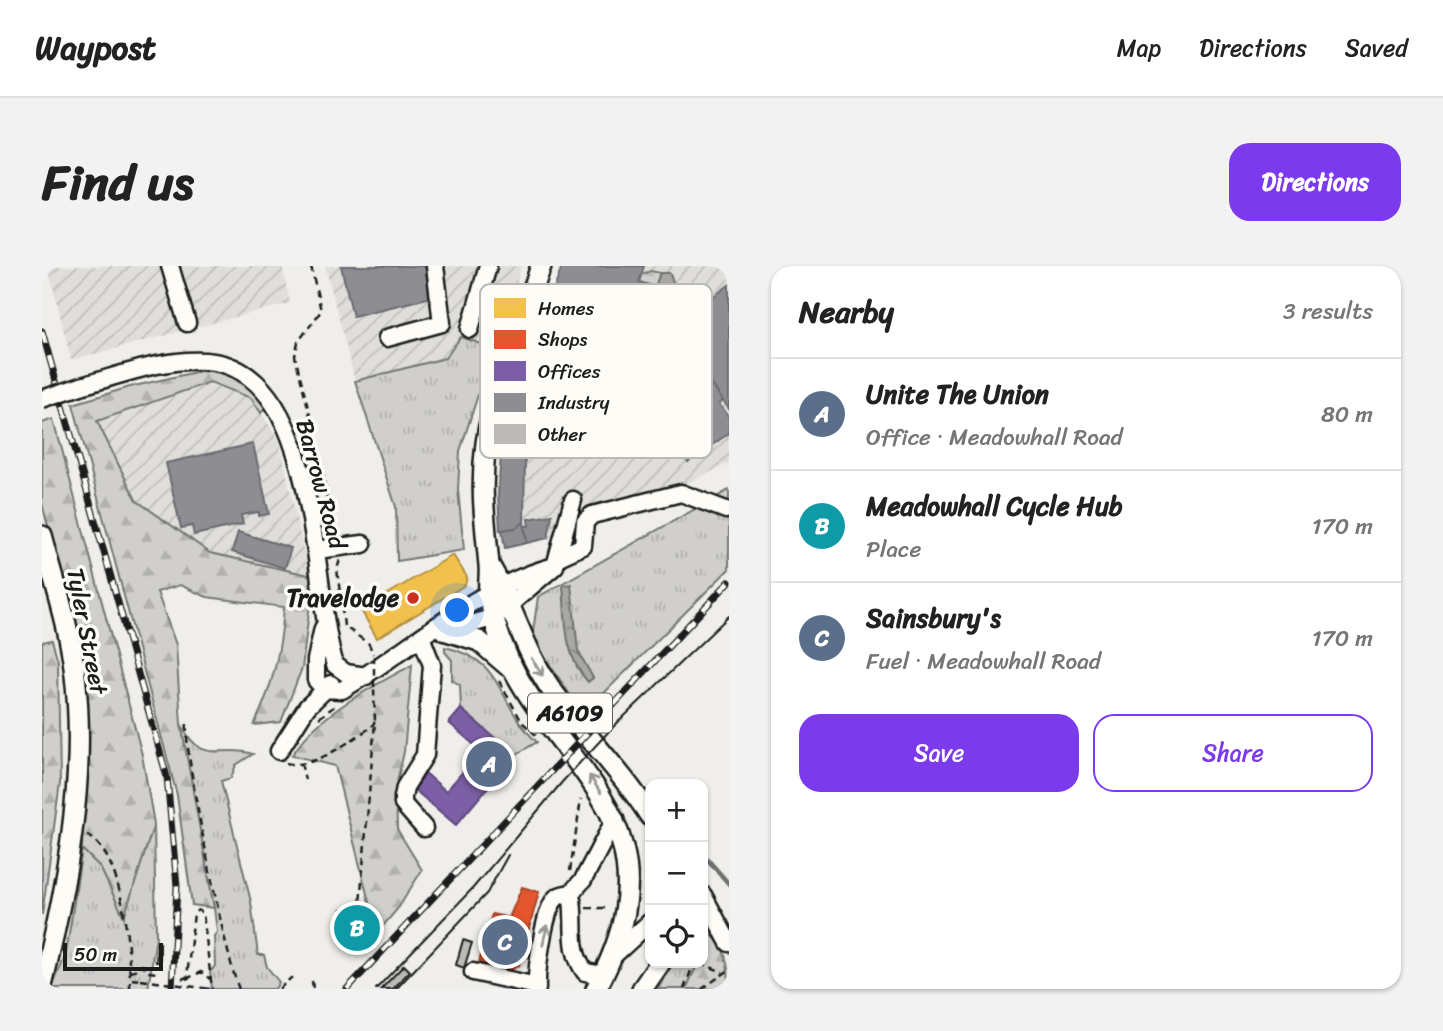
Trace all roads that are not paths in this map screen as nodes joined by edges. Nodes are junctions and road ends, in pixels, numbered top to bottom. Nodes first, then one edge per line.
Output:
1 (170, 266) edge
2 (435, 266) edge
3 (488, 266) edge
4 (541, 266) edge
5 (483, 284) edge
6 (535, 284) edge
7 (480, 294) edge
8 (187, 323) dead end
9 (470, 329) dead end
10 (387, 338) dead end
11 (42, 398) edge
12 (485, 458) edge
13 (573, 500) dead end
14 (726, 510) dead end
15 (42, 536) edge
16 (363, 544) dead end
17 (317, 550) junction
18 (558, 561) junction
19 (495, 588) junction
20 (501, 611) junction
21 (324, 618) junction
22 (447, 631) junction
23 (422, 639) junction
24 (330, 649) junction
25 (316, 660) junction
26 (346, 673) junction
27 (371, 676) junction
28 (518, 677) junction
29 (323, 697) junction
30 (293, 726) junction
31 (281, 754) road end
32 (645, 809) edge
33 (615, 819) junction
34 (424, 828) dead end
35 (573, 891) junction
36 (708, 903) edge
37 (708, 923) edge
38 (645, 927) edge
39 (727, 935) edge
40 (613, 956) junction
41 (657, 968) edge
42 (473, 972) dead end
43 (600, 982) edge
44 (42, 986) edge
45 (537, 987) edge
46 (642, 989) edge

1 - 8 street
2 - 10 street
3 - 5 street
4 - 6 main road, A6109
7 - 9 street
11 - 17 street, Barrow Road, bridge
12 - 19 main road, A6109
13 - 18 street
14 - 18 street
15 - 44 main road, Tyler Street
16 - 17 street
17 - 21 street, Barrow Road
18 - 19 street
18 - 20 street
19 - 20 main road, A6109
19 - 23 street
20 - 22 street
20 - 28 main road, A6109
20 -> 32 main road, A6109
21 - 24 street, Barrow Road
21 - 25 street, Barrow Road
22 - 23 street
22 - 28 main road
23 - 27 street
23 - 34 street
24 - 26 street, Barrow Road
24 - 29 street
25 - 29 street, Barrow Road
25 - 30 street
26 - 27 street
26 - 29 street
27 - 29 street
33 -> 28 main road, A6109
29 - 30 street
30 - 31 street
33 - 35 street
33 - 40 main road, A6109
35 - 43 street
45 -> 35 street
36 - 39 street
37 - 39 street
38 - 40 street
40 - 43 main road, A6109
41 - 46 main road
42 - 45 street

